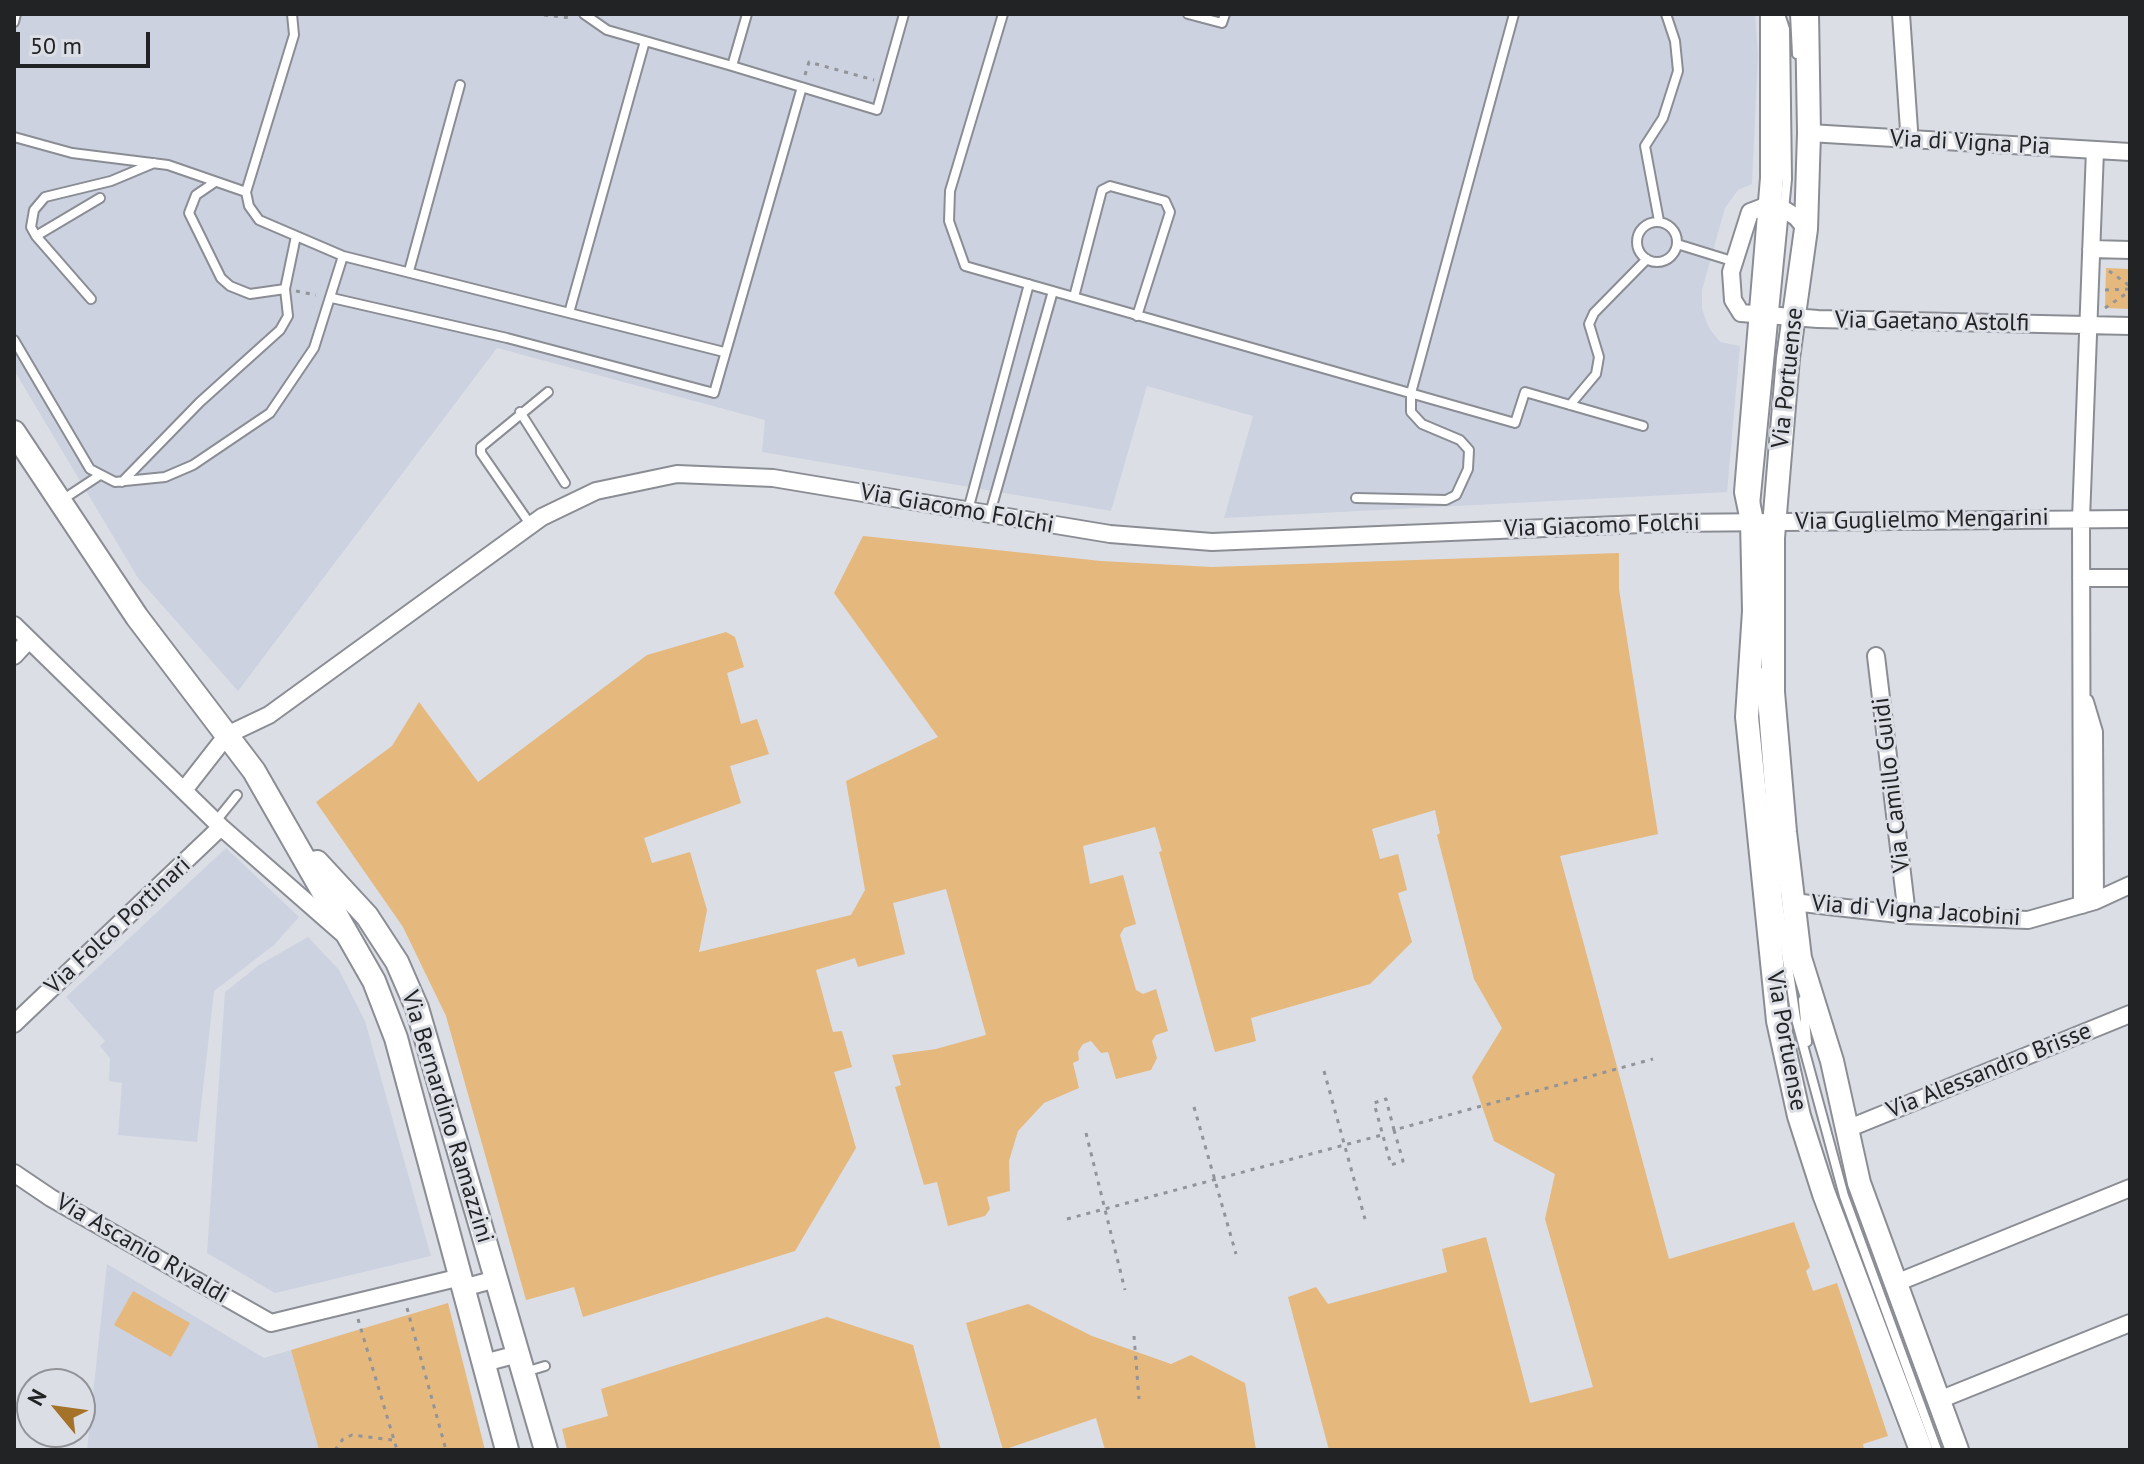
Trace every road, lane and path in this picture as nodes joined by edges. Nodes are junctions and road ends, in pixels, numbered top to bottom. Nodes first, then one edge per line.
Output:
1 (16, 14) edge
2 (292, 14) edge
3 (534, 14) edge
4 (747, 14) edge
5 (904, 14) edge
6 (1003, 14) edge
7 (1188, 14) edge
8 (1225, 14) edge
9 (1514, 14) edge
10 (1666, 14) edge
11 (1772, 14) edge
12 (1780, 14) edge
13 (1795, 14) edge
14 (1807, 14) edge
15 (1901, 14) edge
16 (586, 16) edge
17 (14, 22) edge
18 (645, 41) junction
19 (732, 66) junction
20 (885, 83) junction
21 (460, 85) dead end
22 (802, 87) junction
23 (1909, 130) dead end
24 (1809, 133) junction
25 (14, 137) edge
26 (2095, 150) junction
27 (2130, 152) edge
28 (155, 162) junction
29 (215, 182) junction
30 (246, 192) junction
31 (100, 198) dead end
32 (1778, 209) junction
33 (1659, 221) junction
34 (1806, 229) junction
35 (36, 236) junction
36 (296, 236) junction
37 (1677, 244) junction
38 (2091, 249) junction
39 (2130, 250) edge
40 (343, 256) junction
41 (1647, 259) junction
42 (1732, 261) junction
43 (2106, 268) dead end
44 (409, 271) junction
45 (1029, 284) junction
46 (285, 289) junction
47 (2130, 289) edge
48 (2105, 290) dead end
49 (1053, 291) junction
50 (1074, 297) junction
51 (332, 298) junction
52 (91, 299) dead end
53 (2105, 308) dead end
54 (569, 313) junction
55 (1137, 316) junction
56 (1777, 317) junction
57 (2088, 326) junction
58 (2130, 326) edge
59 (14, 340) edge
60 (724, 352) junction
61 (548, 392) dead end
62 (1411, 393) junction
63 (1570, 405) junction
64 (520, 412) junction
65 (1643, 426) dead end
66 (14, 432) edge
67 (100, 475) junction
68 (122, 482) junction
69 (565, 483) dead end
70 (1356, 498) dead end
71 (58, 502) junction
72 (968, 510) junction
73 (990, 514) junction
74 (2081, 519) junction
75 (2130, 519) edge
76 (1763, 521) junction
77 (530, 524) junction
78 (2081, 578) junction
79 (2130, 578) edge
80 (1754, 611) junction
81 (14, 625) edge
82 (29, 640) junction
83 (14, 656) edge
84 (1876, 656) dead end
85 (227, 735) junction
86 (184, 790) junction
87 (237, 795) dead end
88 (218, 825) junction
89 (301, 848) junction
90 (2130, 885) edge
91 (1793, 902) junction
92 (2089, 903) junction
93 (1907, 915) junction
94 (356, 945) junction
95 (1800, 958) junction
96 (2130, 1014) edge
97 (14, 1024) edge
98 (1653, 1059) dead end
99 (1808, 1059) junction
100 (1324, 1071) dead end
101 (1194, 1107) dead end
102 (1847, 1129) junction
103 (1394, 1130) junction
104 (1086, 1133) dead end
105 (1382, 1135) junction
106 (1345, 1145) junction
107 (14, 1173) edge
108 (1215, 1179) junction
109 (2130, 1188) edge
110 (1105, 1209) junction
111 (1067, 1219) dead end
112 (1365, 1219) dead end
113 (1236, 1254) dead end
114 (496, 1279) junction
115 (462, 1283) junction
116 (1896, 1283) junction
117 (1125, 1290) dead end
118 (403, 1292) junction
119 (354, 1304) junction
120 (2130, 1323) edge
121 (1134, 1336) dead end
122 (484, 1363) junction
123 (529, 1364) junction
124 (1139, 1399) dead end
125 (1939, 1400) junction
126 (394, 1440) junction
127 (1917, 1446) edge
128 (335, 1450) edge
129 (397, 1450) edge
130 (446, 1450) edge
131 (507, 1450) edge
132 (546, 1450) edge
133 (1937, 1450) edge
134 (1957, 1450) edge

1 - 17 lane
2 - 30 lane
3 - 16 path
4 - 19 lane
5 - 20 lane
6 - 45 lane
7 - 8 lane
9 - 62 lane
10 - 33 lane
11 - 32 main road, Via Portuense
12 - 32 lane, Via Portuense
13 - 24 lane, Via Portuense
14 - 24 main road, Via Portuense
15 - 23 street
16 - 18 lane
18 - 19 lane
18 - 54 lane
19 - 22 lane
20 - 22 path
20 - 22 lane
21 - 44 lane
22 - 60 lane
24 - 26 street, Via di Vigna Pia
24 - 34 main road, Via Portuense
25 - 28 lane
26 - 27 street, Via di Vigna Pia
26 - 38 street
28 - 29 lane
28 - 35 lane
29 - 30 lane
29 - 46 lane
30 - 36 lane
31 - 35 lane
32 - 34 street
32 - 42 street, Via Portuense
32 - 56 main road, Via Portuense
33 - 37 lane
33 - 41 lane
34 - 56 main road, Via Portuense
35 - 52 lane
36 - 40 lane
36 - 46 lane
37 - 41 lane
37 - 42 lane
38 - 39 street
38 - 57 street
40 - 44 lane
40 - 51 lane
41 - 63 lane
42 - 56 street, Via Portuense
43 - 47 path
44 - 54 lane
45 - 49 lane
45 - 72 lane
46 - 51 path
46 - 68 lane
47 - 48 path
47 - 53 path
49 - 50 lane
49 - 73 lane
50 - 55 lane
50 - 55 lane
51 - 60 lane
51 - 68 lane
54 - 60 lane
55 - 62 lane
56 - 57 street, Via Gaetano Astolfi
56 - 76 main road, Via Portuense
56 - 76 main road, Via Portuense
57 - 58 street, Via Gaetano Astolfi
57 - 74 street
59 - 67 lane
61 - 64 lane
62 - 63 lane
62 - 70 lane
63 - 65 lane
64 - 69 lane
64 - 77 lane
66 - 71 main road, Via Bernardino Ramazzini
67 - 68 lane
67 - 71 lane
71 - 85 main road, Via Bernardino Ramazzini
72 - 73 street, Via Giacomo Folchi
72 - 77 street, Via Giacomo Folchi
73 - 76 street, Via Giacomo Folchi
74 - 75 street, Via Guglielmo Mengarini
74 - 76 street, Via Guglielmo Mengarini
74 - 78 street
76 - 80 main road, Via Portuense
76 - 91 main road, Via Portuense
77 - 85 street, Via Giacomo Folchi
78 - 79 street
78 - 92 street
80 - 99 lane, Via Portuense
80 - 127 main road, Via Portuense
81 - 82 street, Via Bernardino Ramazzini
82 - 83 street
82 - 86 street, Via Bernardino Ramazzini
84 - 93 street, Via Camillo Guidi
85 - 86 street
85 - 89 main road, Via Bernardino Ramazzini
86 - 88 street, Via Bernardino Ramazzini
87 - 88 lane
88 - 94 street, Via Bernardino Ramazzini
88 - 97 street, Via Folco Portinari
89 - 94 main road, Via Bernardino Ramazzini
89 - 114 main road, Via Bernardino Ramazzini
90 - 92 street, Via di Vigna Jacobini
91 - 93 street, Via di Vigna Jacobini
91 - 95 main road, Via Portuense
92 - 93 street, Via di Vigna Jacobini
94 - 115 main road, Via Bernardino Ramazzini
95 - 99 lane, Via Portuense
95 - 102 main road, Via Portuense
96 - 102 street, Via Alessandro Brisse
98 - 103 path
99 - 133 lane, Via Portuense
100 - 106 path
101 - 108 path
102 - 116 main road, Via Portuense
103 - 105 path
103 - 105 path
104 - 110 path
105 - 106 path
106 - 108 path
106 - 112 path
107 - 119 street, Via Ascanio Rivaldi
108 - 110 path
108 - 113 path
109 - 116 street
110 - 111 path
110 - 117 path
114 - 115 street
114 - 123 main road, Via Bernardino Ramazzini
115 - 118 street
115 - 122 main road, Via Bernardino Ramazzini
116 - 125 main road, Via Portuense
118 - 119 street
118 - 130 path
119 - 126 path
120 - 125 street
121 - 124 path
122 - 123 street
122 - 131 main road, Via Bernardino Ramazzini
123 - 132 main road, Via Bernardino Ramazzini
125 - 134 main road, Via Portuense
126 - 128 path
126 - 129 path

